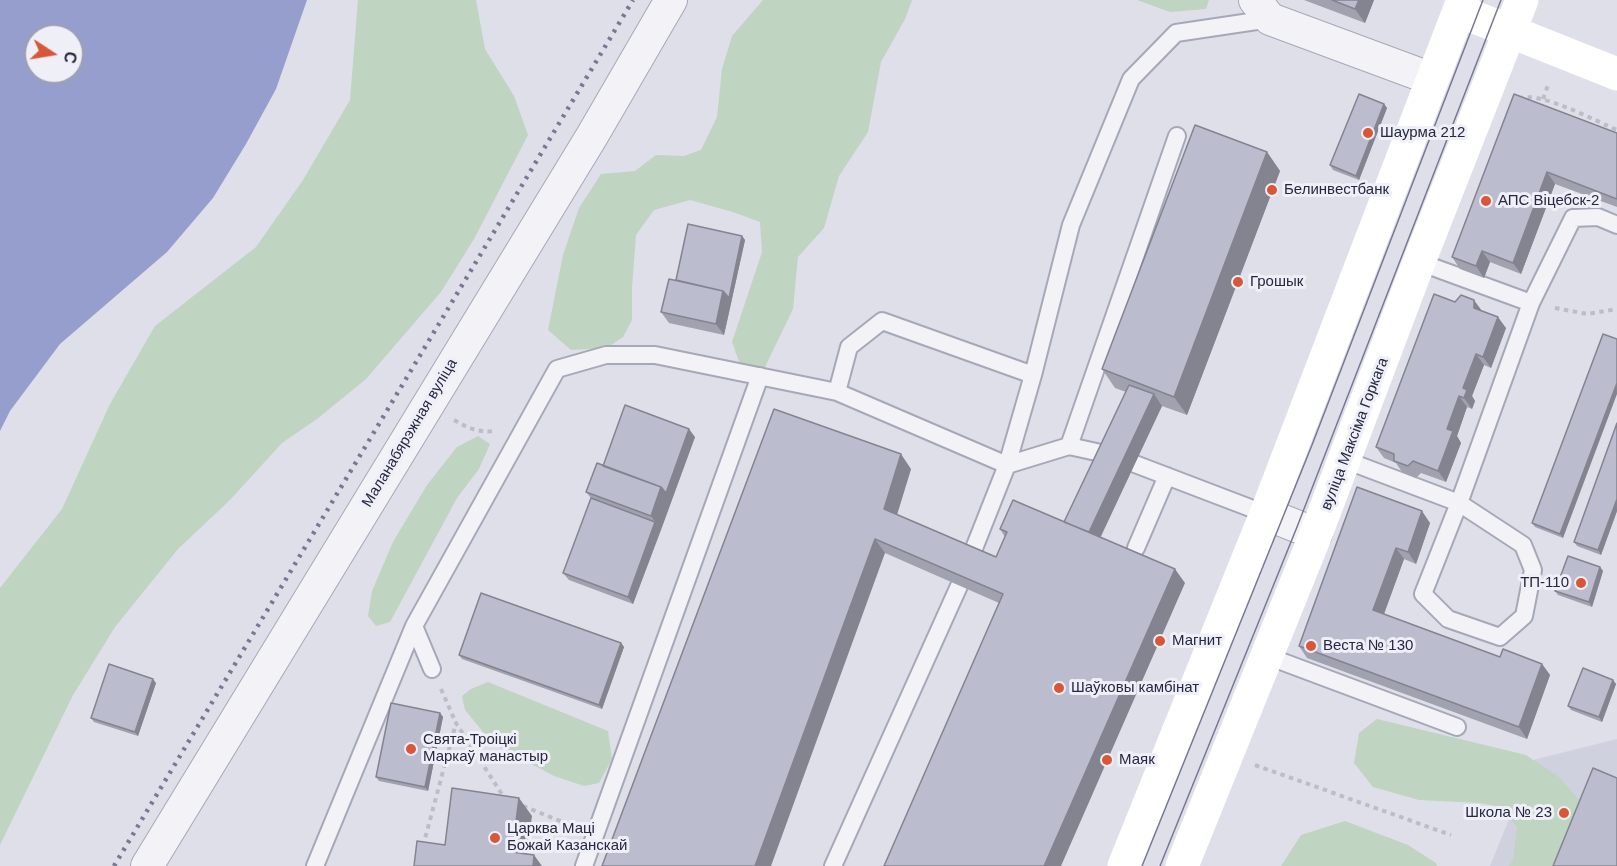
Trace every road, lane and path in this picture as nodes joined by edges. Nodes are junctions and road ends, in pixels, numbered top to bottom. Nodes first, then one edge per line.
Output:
1 (671, 0) edge
2 (1522, 0) edge
3 (1461, 6) edge
4 (1263, 10) edge
5 (1510, 31) junction
6 (1617, 74) edge
7 (1432, 79) junction
8 (1548, 84) dead end
9 (1543, 99) dead end
10 (1176, 136) dead end
11 (1617, 225) edge
12 (1419, 262) junction
13 (1531, 303) junction
14 (1617, 309) edge
15 (1033, 375) junction
16 (760, 376) junction
17 (837, 392) junction
18 (446, 415) dead end
19 (483, 432) dead end
20 (1070, 446) junction
21 (1110, 455) edge
22 (1345, 460) junction
23 (1135, 464) dead end
24 (1007, 465) junction
25 (1167, 476) junction
26 (1459, 503) junction
27 (1266, 514) junction
28 (1317, 534) junction
29 (1136, 548) dead end
30 (971, 556) edge
31 (959, 586) edge
32 (414, 626) junction
33 (1268, 656) junction
34 (432, 669) joint
35 (456, 723) junction
36 (1457, 727) edge
37 (1254, 765) dead end
38 (517, 804) edge
39 (501, 806) edge
40 (595, 835) junction
41 (1451, 835) dead end
42 (420, 855) edge
43 (147, 866) edge
44 (315, 866) edge
45 (584, 866) edge
46 (833, 866) edge
47 (1124, 866) edge
48 (1182, 866) edge

1 - 43 street, Маланабярэжная вуліца
2 - 5 main road, вуліца Максіма Горкага
3 - 5 main road
3 - 7 main road
4 - 7 street
4 - 15 lane
5 - 6 main road
5 - 12 main road, вуліца Максіма Горкага
7 - 27 main road
8 - 9 path
10 - 20 lane
11 - 13 lane
12 - 13 lane
12 - 22 main road, вуліца Максіма Горкага
13 - 14 path
13 - 26 lane
15 - 17 lane
15 - 24 lane
16 - 17 lane
16 - 32 lane
16 - 40 lane
17 - 24 lane
18 - 19 path
20 - 21 lane
20 - 24 lane
22 - 26 lane
22 - 28 main road, вуліца Максіма Горкага
23 - 25 lane
24 - 30 lane
25 - 27 lane
25 - 29 lane
26 - 26 lane
27 - 28 street
27 - 47 main road
28 - 33 main road, вуліца Максіма Горкага
31 - 46 lane
32 - 34 lane
32 - 44 lane
33 - 36 lane
33 - 48 main road, вуліца Максіма Горкага
34 - 35 path
35 - 39 path
35 - 42 path
37 - 41 path
38 - 40 path
40 - 45 lane

